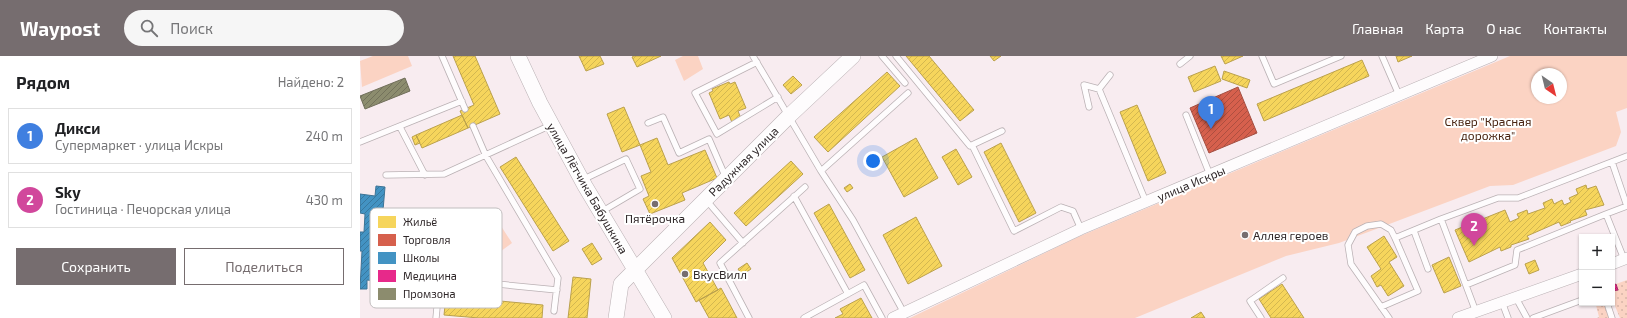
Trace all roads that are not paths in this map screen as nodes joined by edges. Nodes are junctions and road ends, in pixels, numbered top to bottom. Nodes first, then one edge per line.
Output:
1 (442, 56) edge
2 (518, 56) edge
3 (753, 56) edge
4 (853, 56) edge
5 (882, 56) edge
6 (896, 56) edge
7 (1190, 56) edge
8 (1262, 56) edge
9 (1341, 56) edge
10 (1382, 56) edge
11 (1492, 56) edge
12 (757, 62) junction
13 (1180, 64) dead end
14 (1110, 75) dead end
15 (905, 82) dead end
16 (1099, 89) junction
17 (908, 93) dead end
18 (1399, 95) junction
19 (778, 97) junction
20 (462, 101) junction
21 (1089, 107) dead end
22 (465, 109) dead end
23 (1186, 115) dead end
24 (789, 116) junction
25 (648, 123) dead end
26 (551, 125) junction
27 (473, 126) dead end
28 (400, 127) junction
29 (1002, 130) dead end
30 (360, 142) edge
31 (972, 145) junction
32 (486, 156) junction
33 (1627, 156) edge
34 (1612, 162) junction
35 (821, 171) junction
36 (386, 175) dead end
37 (424, 175) junction
38 (1210, 175) junction
39 (726, 178) junction
40 (582, 181) junction
41 (805, 186) dead end
42 (794, 196) junction
43 (705, 199) junction
44 (1146, 202) junction
45 (601, 212) junction
46 (1606, 214) junction
47 (1441, 219) junction
48 (1081, 228) junction
49 (1414, 231) junction
50 (1395, 238) junction
51 (743, 242) junction
52 (1625, 259) edge
53 (1615, 263) edge
54 (635, 269) junction
55 (1428, 269) dead end
56 (1579, 275) edge
57 (1283, 278) dead end
58 (502, 285) edge
59 (1466, 285) junction
60 (557, 290) junction
61 (848, 294) junction
62 (1516, 298) junction
63 (1579, 301) edge
64 (1502, 302) junction
65 (1608, 306) edge
66 (1381, 307) junction
67 (437, 308) edge
68 (554, 311) dead end
69 (1476, 312) junction
70 (899, 316) edge
71 (436, 318) edge
72 (616, 318) edge
73 (664, 318) edge
74 (750, 318) edge
75 (804, 318) edge
76 (882, 318) edge
77 (1261, 318) edge
78 (1389, 318) edge
79 (1458, 318) edge
80 (1508, 318) edge
81 (1527, 318) edge
82 (1533, 318) edge
83 (1612, 318) edge

1 - 20 lane
2 - 26 street, улица Лётчика Бабушкина
3 - 12 lane
4 - 24 street, Радужная улица
5 - 15 lane
6 - 31 lane
7 - 13 lane
8 - 9 lane
10 - 18 lane
11 - 18 street, улица Искры
12 - 19 lane
12 - 19 lane
14 - 16 lane
16 - 21 lane
16 - 44 lane
17 - 35 lane
18 - 38 street, улица Искры
19 - 24 lane
20 - 22 lane
20 - 28 lane
23 - 38 lane
24 - 35 lane
24 - 39 street, Радужная улица
25 - 39 lane
26 - 32 lane
26 - 40 street, улица Лётчика Бабушкина
27 - 32 lane
28 - 30 lane
28 - 37 lane
29 - 31 lane
31 - 48 lane
32 - 37 lane
32 - 60 lane
33 - 34 lane
34 - 46 lane
34 - 47 lane
35 - 70 lane
36 - 37 lane
38 - 44 street, улица Искры
39 - 43 street, Радужная улица
40 - 45 street, улица Лётчика Бабушкина
40 - 45 lane
41 - 42 lane
42 - 51 lane
42 - 61 lane
43 - 51 lane
43 - 54 street, Радужная улица
44 - 48 street, улица Искры
45 - 54 street, улица Лётчика Бабушкина
46 - 52 lane
46 - 59 lane
47 - 49 lane
47 - 59 lane
48 - 70 street, улица Искры
49 - 50 lane
49 - 55 lane
50 - 66 lane
50 - 66 lane
51 - 74 lane
52 - 53 street
54 - 72 street, Радужная улица
54 - 73 street, улица Лётчика Бабушкина
56 - 62 street
57 - 77 lane
58 - 60 lane
59 - 69 lane
60 - 68 lane
61 - 75 lane
61 - 76 lane
62 - 64 street
62 - 81 lane
63 - 82 lane
64 - 69 street
64 - 80 lane
65 - 83 lane
66 - 78 lane
67 - 71 lane
69 - 79 street

